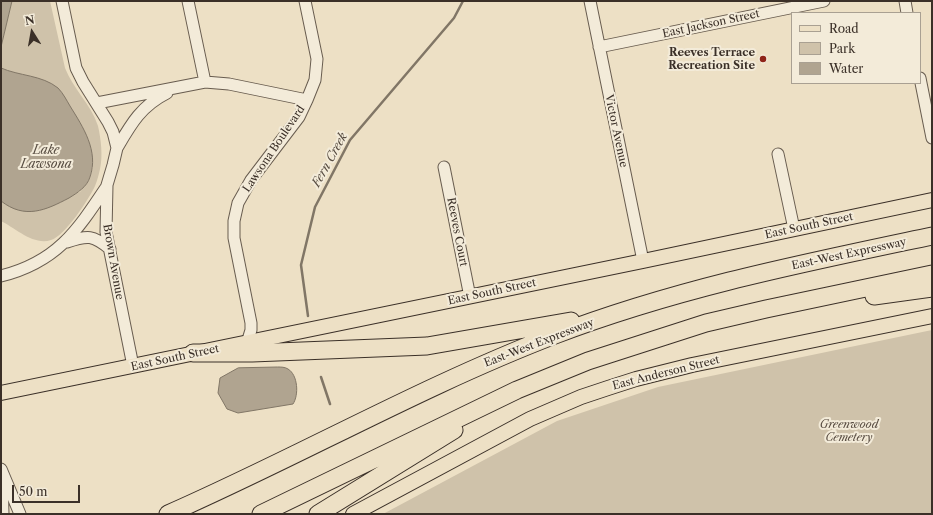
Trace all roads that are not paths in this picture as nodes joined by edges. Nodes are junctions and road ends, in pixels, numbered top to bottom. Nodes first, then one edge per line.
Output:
1 (62, 1) edge
2 (188, 1) edge
3 (305, 1) edge
4 (590, 1) edge
5 (824, 1) edge
6 (905, 1) edge
7 (907, 12) edge
8 (599, 47) junction
9 (205, 82) junction
10 (921, 83) edge
11 (176, 88) junction
12 (307, 100) junction
13 (97, 103) junction
14 (932, 138) edge
15 (117, 148) junction
16 (778, 154) dead end
17 (444, 167) dead end
18 (107, 185) junction
19 (932, 200) edge
20 (794, 229) junction
21 (932, 236) edge
22 (66, 242) junction
23 (110, 249) junction
24 (643, 261) junction
25 (932, 274) edge
26 (1, 276) edge
27 (932, 288) edge
28 (470, 297) junction
29 (619, 313) junction
30 (932, 316) edge
31 (706, 323) junction
32 (247, 343) junction
33 (193, 354) junction
34 (133, 366) junction
35 (517, 390) junction
36 (1, 393) edge
37 (1, 468) edge
38 (3, 514) edge
39 (20, 514) edge
40 (168, 514) edge
41 (261, 514) edge
42 (318, 514) edge
43 (354, 514) edge

1 - 13 street
2 - 9 street
3 - 12 street, Lawsona Boulevard
4 - 8 street, Victor Avenue
5 - 8 street, East Jackson Street
6 - 7 street
8 - 24 street, Victor Avenue
9 - 11 street
9 - 12 street
10 - 14 street
11 - 13 street
11 - 15 street
12 - 32 street, Lawsona Boulevard
13 - 15 street
15 - 18 street, Brown Avenue
16 - 20 street
17 - 28 street, Reeves Court
18 - 22 street
18 - 23 street, Brown Avenue
19 - 20 main road, East South Street
20 - 24 main road, East South Street
21 - 29 highway, East-West Expressway
22 - 23 street
22 - 26 street
23 - 34 street, Brown Avenue
24 - 28 main road, East South Street
25 - 31 highway
27 - 31 highway
28 - 32 main road, East South Street
29 - 33 highway
29 - 40 highway, East-West Expressway
30 - 43 main road, East Anderson Street
31 - 35 highway
32 - 33 main road, East South Street
33 - 34 main road, East South Street
34 - 36 main road, East South Street
35 - 41 highway
35 - 42 highway
37 - 38 street
37 - 39 street

